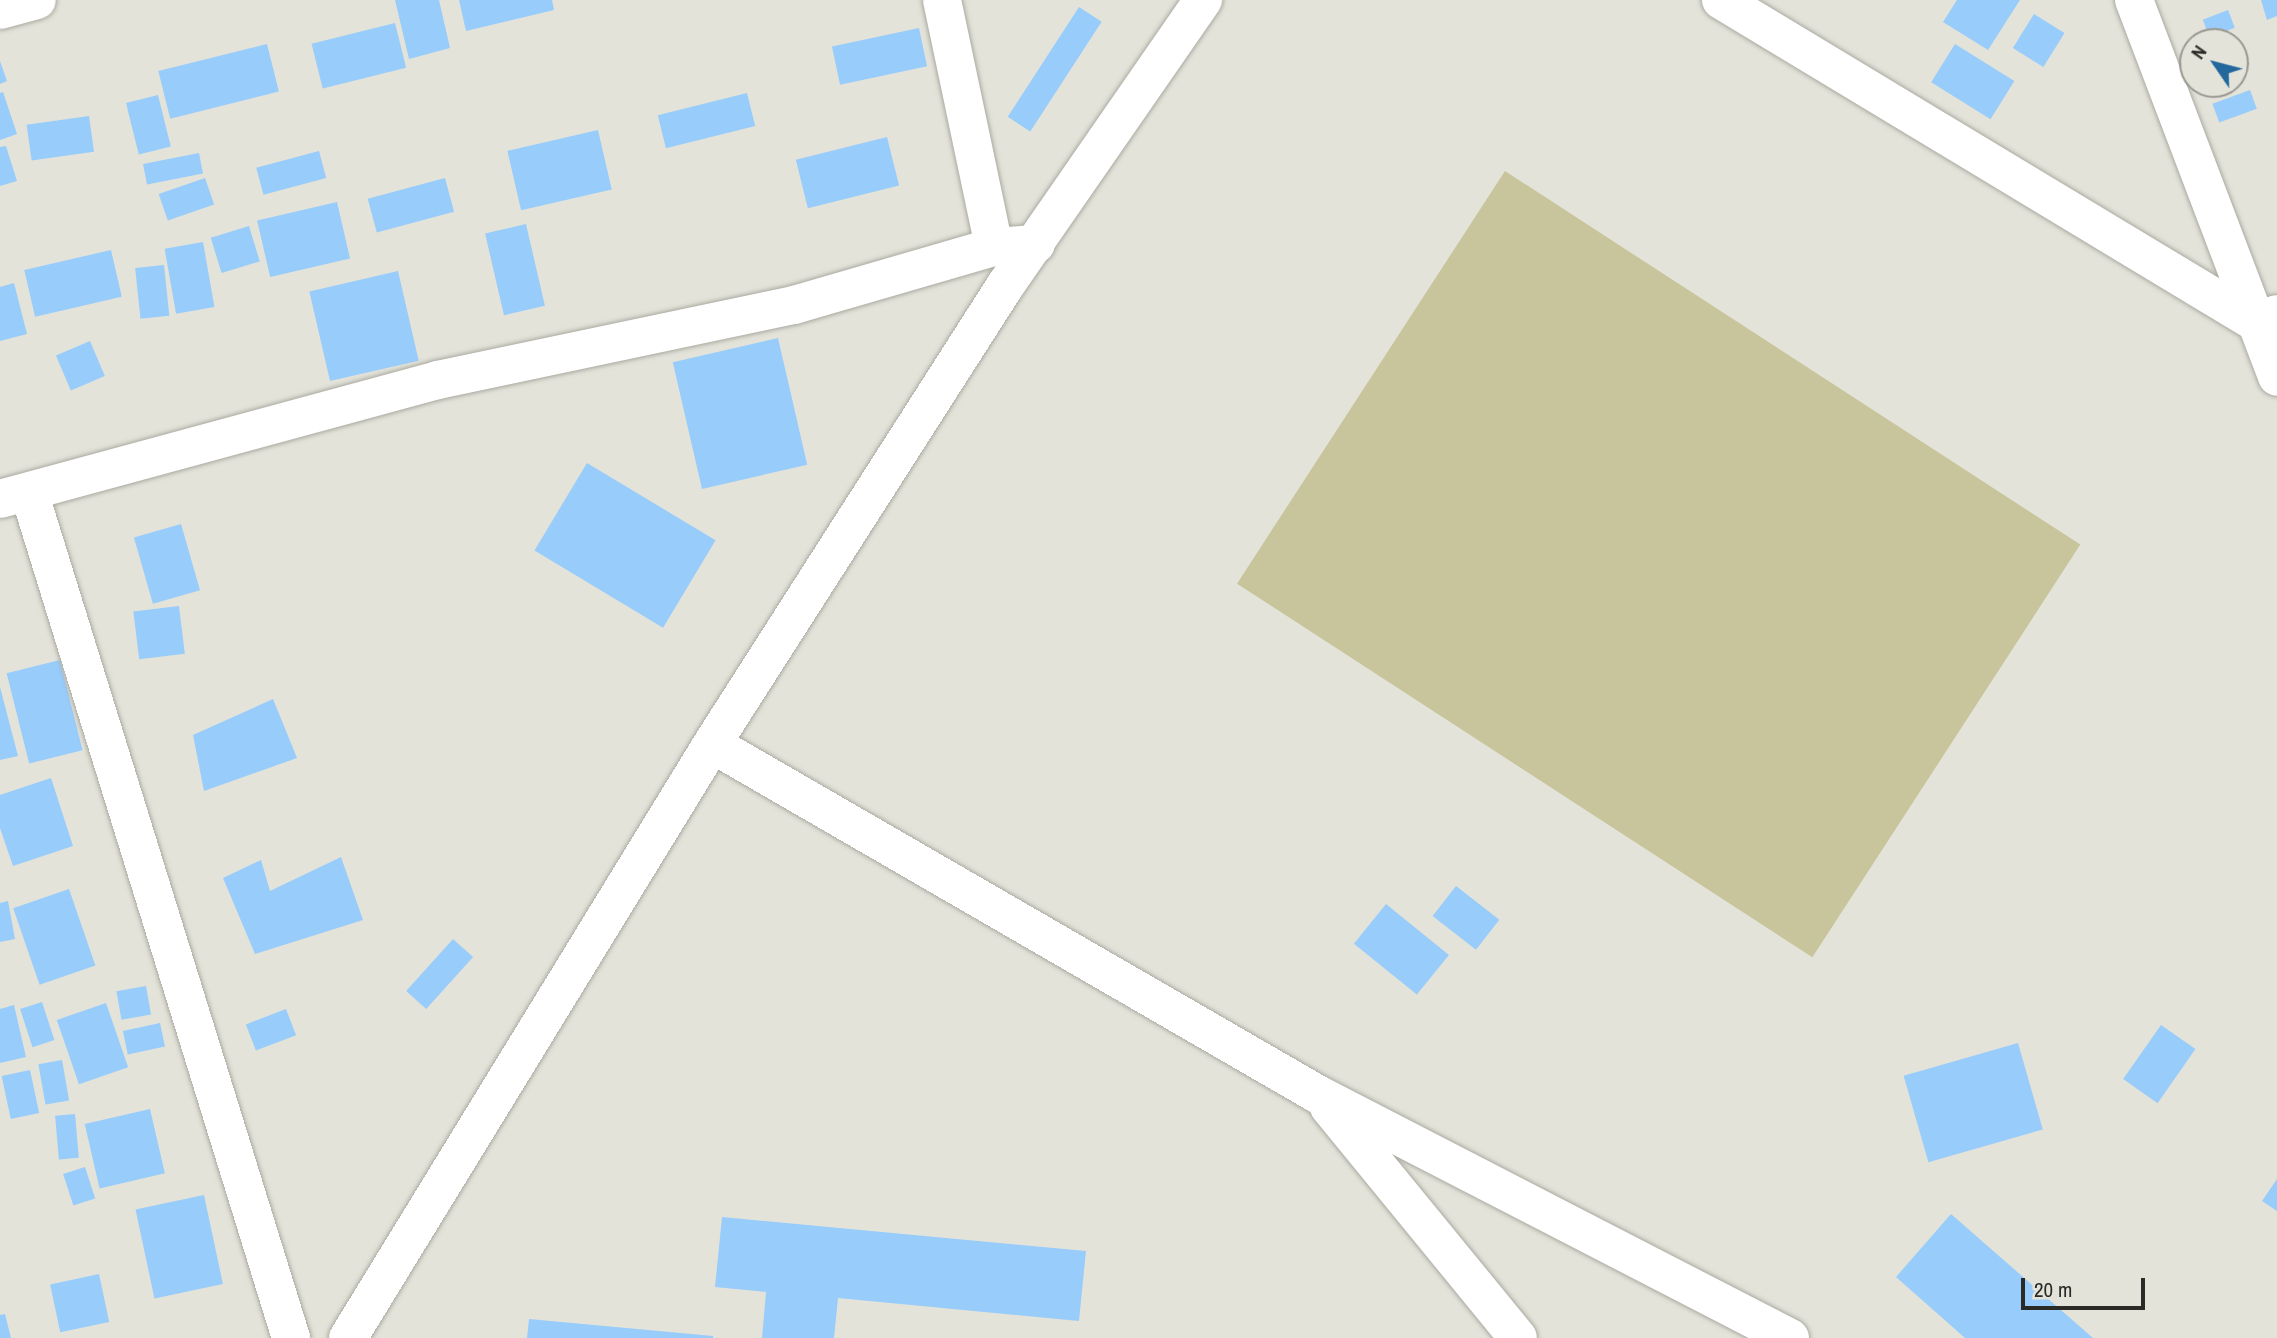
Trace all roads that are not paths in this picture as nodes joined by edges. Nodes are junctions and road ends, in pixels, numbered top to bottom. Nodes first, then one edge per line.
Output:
1 (37, 0) edge
2 (942, 0) edge
3 (1203, 0) edge
4 (1721, 0) edge
5 (2134, 0) edge
6 (0, 10) edge
7 (1036, 243) junction
8 (993, 247) junction
9 (2266, 318) edge
10 (2277, 377) edge
11 (15, 496) edge
12 (712, 744) junction
13 (1319, 1095) junction
14 (291, 1338) edge
15 (348, 1338) edge
16 (1518, 1338) edge
17 (1790, 1338) edge

1 - 6 street
2 - 8 street
3 - 7 street
4 - 9 street
5 - 9 street
7 - 8 street
7 - 12 street
8 - 11 street
9 - 10 street
11 - 14 street
12 - 13 street
12 - 15 street
13 - 16 street
13 - 17 street

